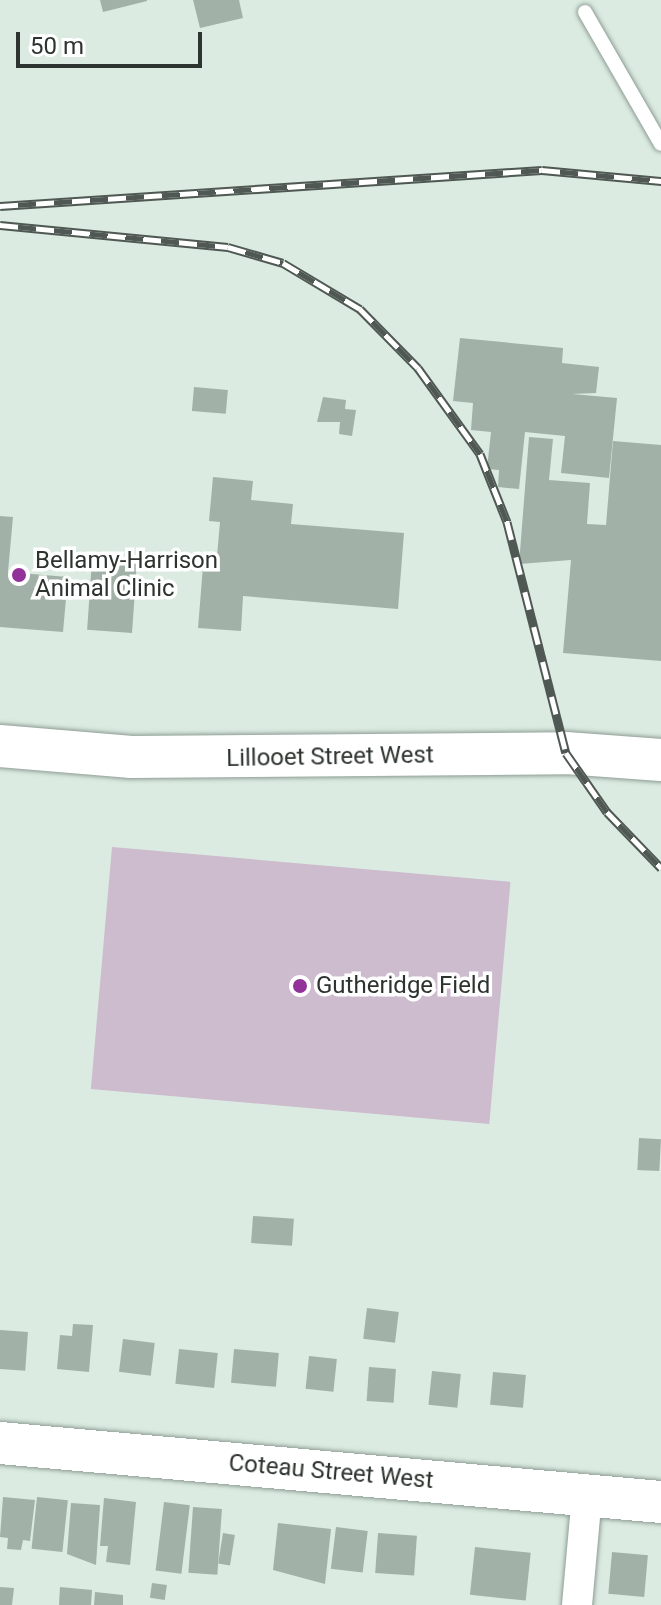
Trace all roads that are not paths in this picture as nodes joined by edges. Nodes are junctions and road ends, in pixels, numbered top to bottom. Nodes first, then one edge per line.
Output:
1 (585, 12) dead end
2 (661, 144) edge
3 (0, 746) edge
4 (661, 760) edge
5 (0, 1443) edge
6 (587, 1495) junction
7 (661, 1502) edge
8 (577, 1605) edge

1 - 2 lane
3 - 4 street, Lillooet Street West
5 - 6 street, Coteau Street West
6 - 7 street, Coteau Street West
6 - 8 street

